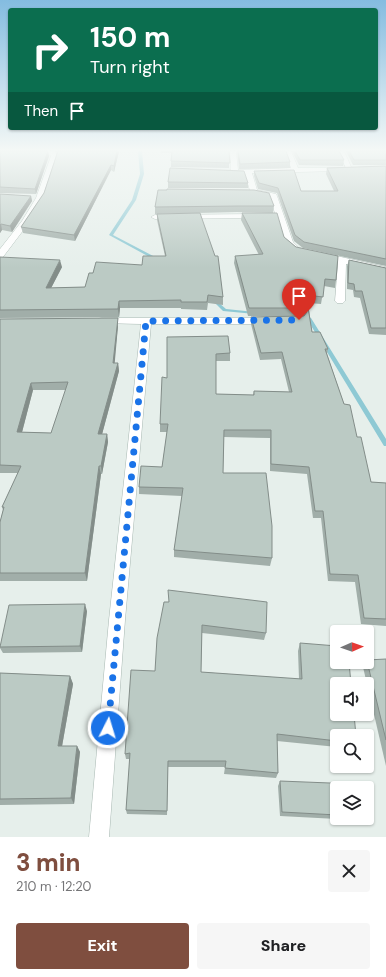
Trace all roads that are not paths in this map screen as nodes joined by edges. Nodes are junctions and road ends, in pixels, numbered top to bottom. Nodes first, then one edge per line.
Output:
1 (40, 190) edge
2 (250, 190) edge
3 (272, 216) junction
4 (155, 217) edge
5 (0, 255) edge
6 (342, 261) junction
7 (386, 270) edge
8 (340, 301) dead end
9 (276, 320) edge
10 (92, 321) edge
11 (146, 321) junction
12 (99, 837) edge

1 - 5 street
2 - 3 street
3 - 4 street
3 - 6 street
6 - 7 street
6 - 8 street
9 - 11 street
10 - 11 street
11 - 12 street

